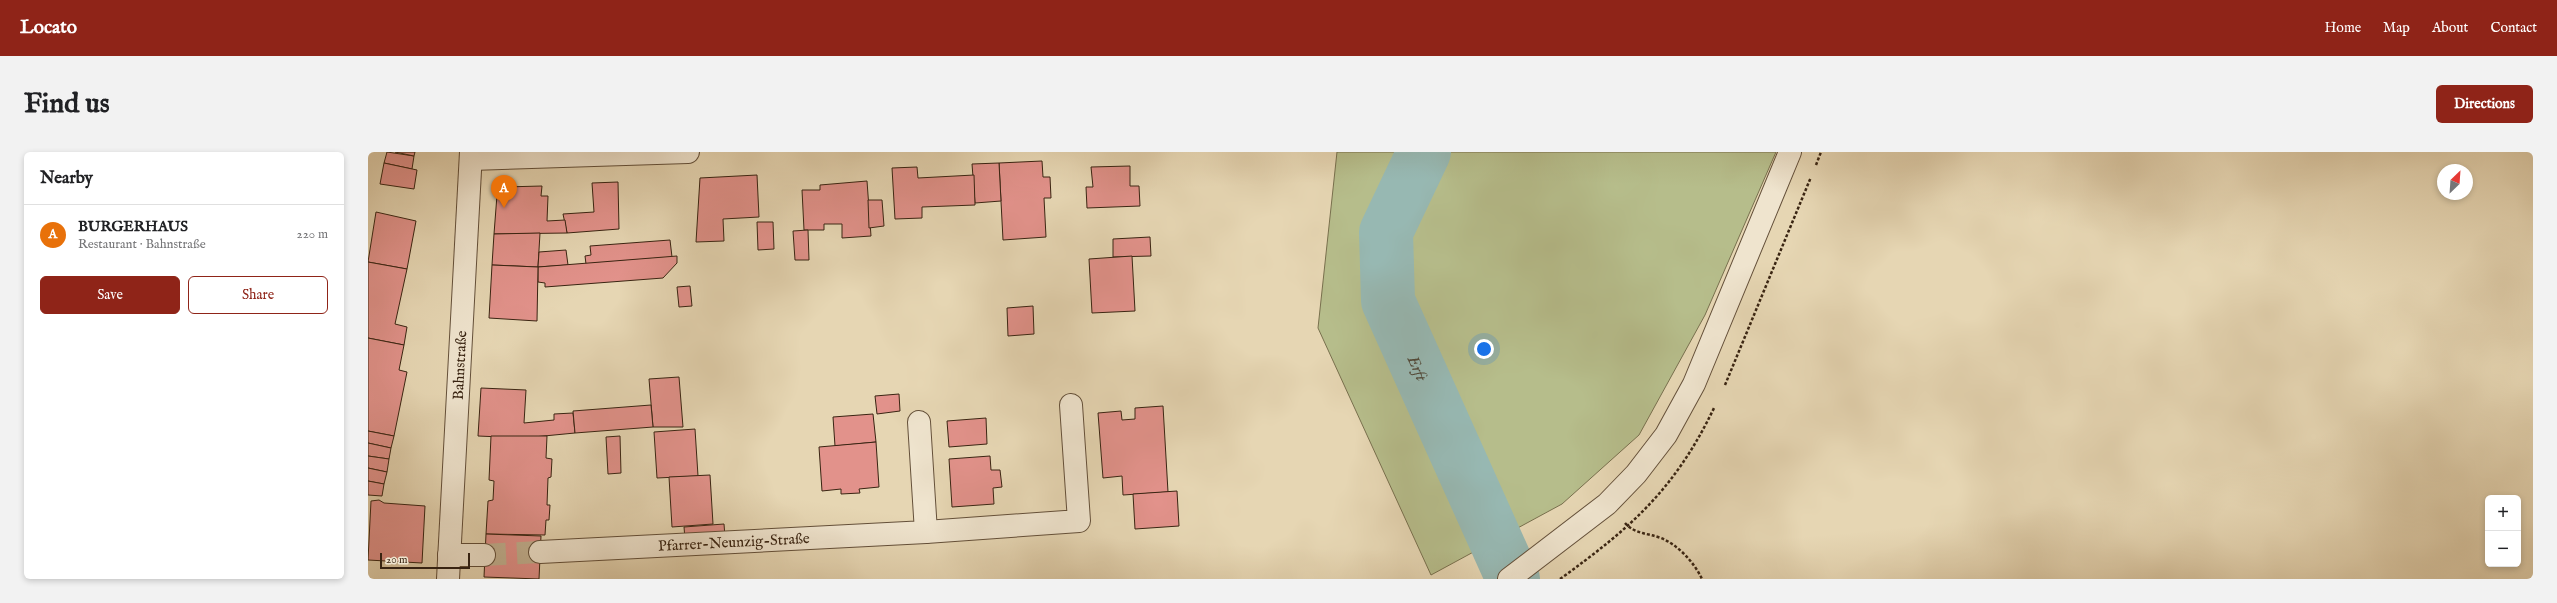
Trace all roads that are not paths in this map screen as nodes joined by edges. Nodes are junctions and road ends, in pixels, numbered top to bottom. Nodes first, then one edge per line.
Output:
1 (688, 152) edge
2 (1790, 152) edge
3 (471, 156) edge
4 (1071, 405) dead end
5 (918, 422) dead end
6 (926, 532) junction
7 (540, 552) tunnel mouth
8 (449, 555) junction
9 (484, 555) tunnel mouth
10 (448, 579) edge
11 (1509, 579) edge

1 - 3 street
2 - 11 street
3 - 8 street, Bahnstraße
4 - 6 street, Pfarrer-Neunzig-Straße
5 - 6 street
6 - 7 street, Pfarrer-Neunzig-Straße
8 - 9 street
8 - 10 street, Bahnstraße

